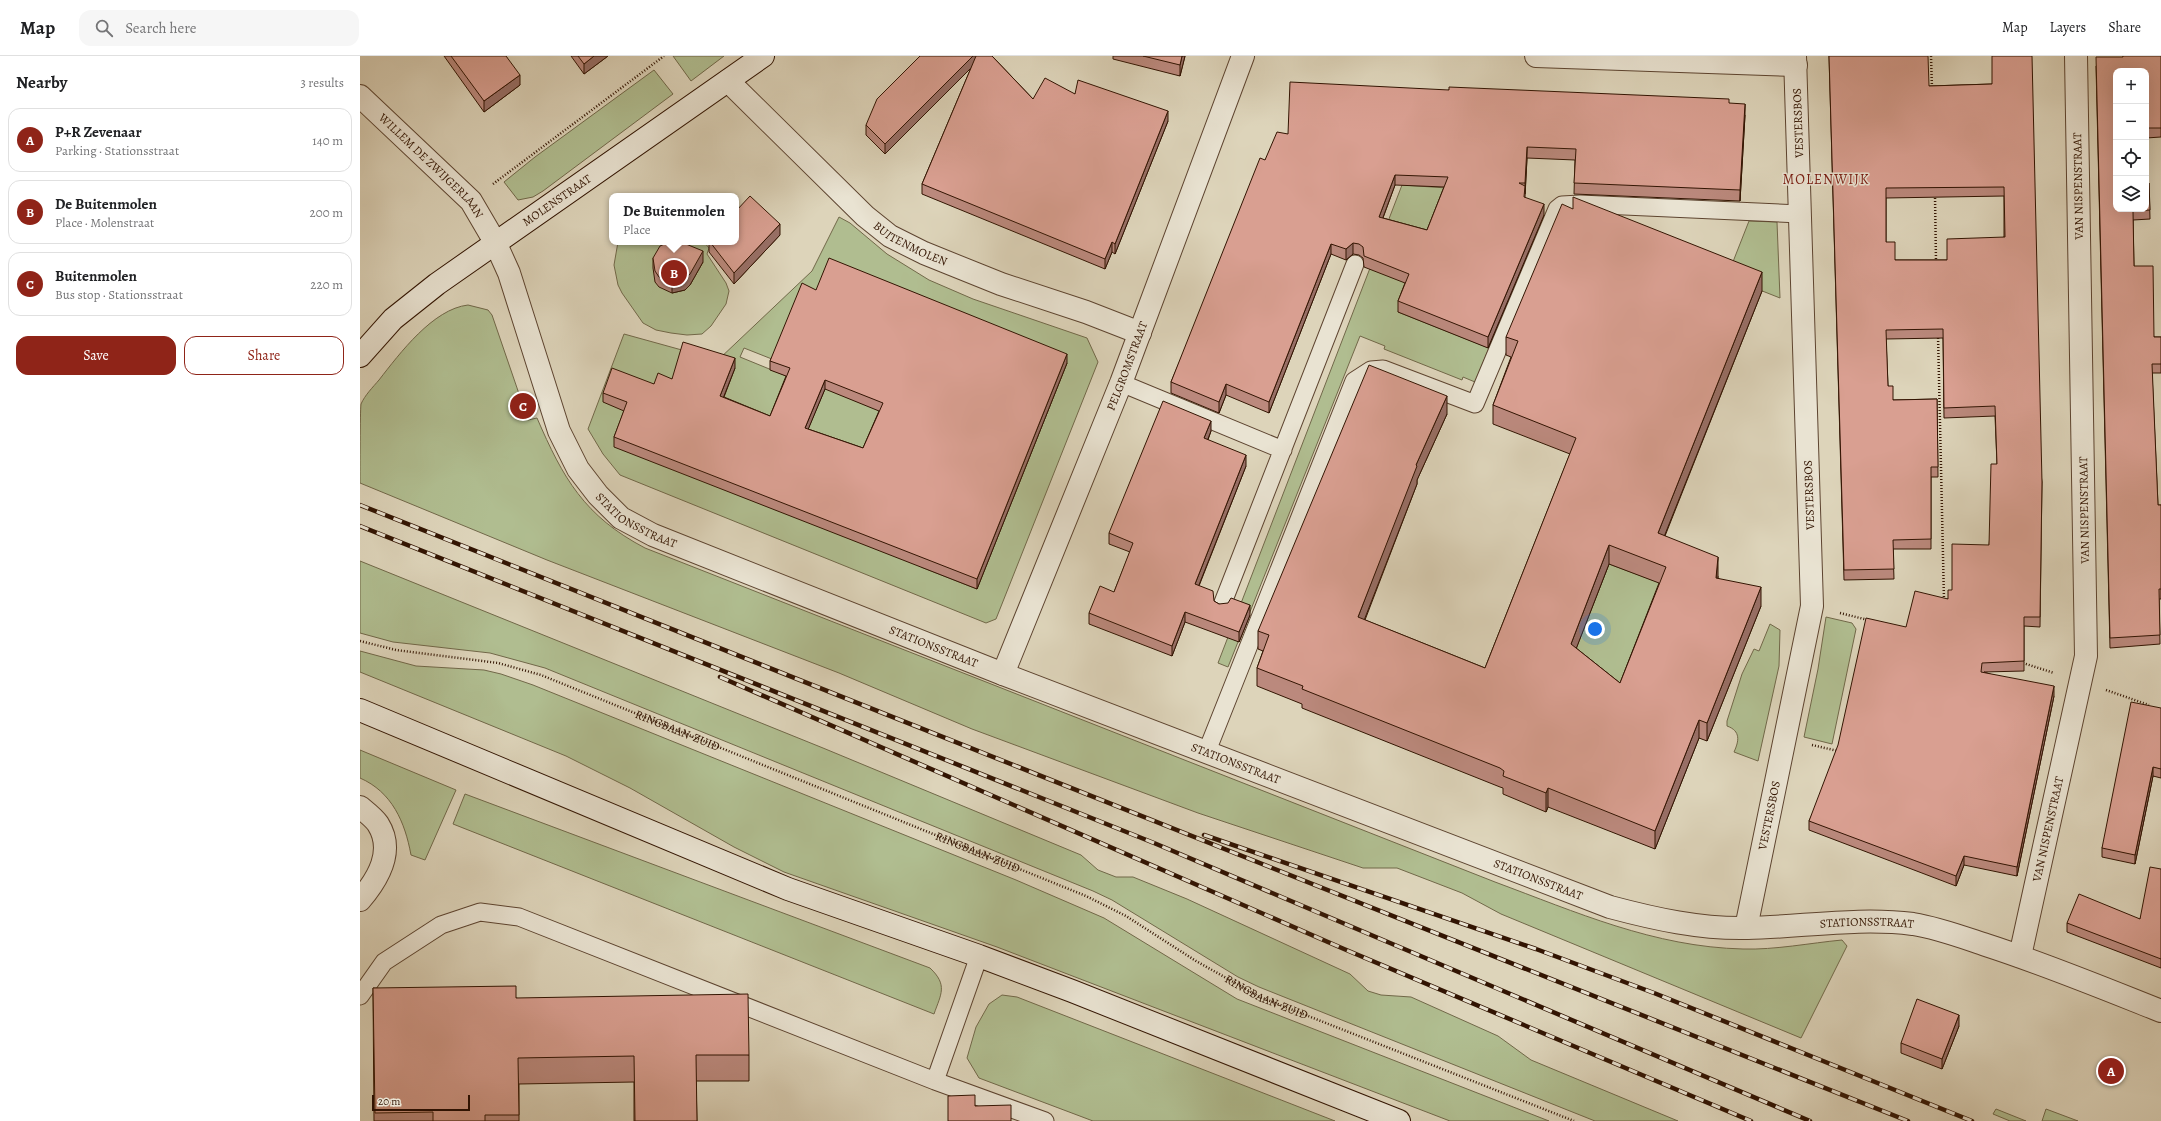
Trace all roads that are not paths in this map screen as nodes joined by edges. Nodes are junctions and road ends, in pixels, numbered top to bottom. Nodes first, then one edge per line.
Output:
1 (762, 56) edge
2 (1243, 56) edge
3 (1536, 56) edge
4 (2076, 56) edge
5 (1796, 60) edge
6 (728, 81) junction
7 (360, 96) edge
8 (1800, 214) junction
9 (495, 242) junction
10 (1355, 264) dead end
11 (1140, 333) junction
12 (360, 356) edge
13 (1122, 383) junction
14 (1284, 450) junction
15 (1222, 605) edge
16 (1003, 674) junction
17 (360, 710) edge
18 (1207, 751) junction
19 (360, 807) edge
20 (360, 900) edge
21 (1746, 928) junction
22 (979, 956) junction
23 (2020, 956) junction
24 (360, 996) edge
25 (2161, 1011) edge
26 (935, 1081) junction
27 (1045, 1121) edge
28 (1399, 1121) edge

1 - 6 street, MOLENSTRAAT
2 - 11 street, PELGROMSTRAAT
3 - 5 street
4 - 23 street, VAN NISPENSTRAAT
5 - 8 street, VESTERSBOS
6 - 9 street, MOLENSTRAAT
6 - 11 street, BUITENMOLEN
7 - 9 street, WILLEM DE ZWIJGERLAAN
8 - 18 lane
8 - 21 street, VESTERSBOS
9 - 12 street, MOLENSTRAAT
9 - 16 street, STATIONSSTRAAT
10 - 14 lane
11 - 13 street, PELGROMSTRAAT
13 - 14 lane
13 - 16 street, PELGROMSTRAAT
14 - 15 lane
16 - 18 street, STATIONSSTRAAT
17 - 22 street
18 - 21 street, STATIONSSTRAAT
19 - 20 street
21 - 23 street, STATIONSSTRAAT
22 - 26 lane
22 - 28 street
23 - 25 street, STATIONSSTRAAT
24 - 26 lane
26 - 27 lane

